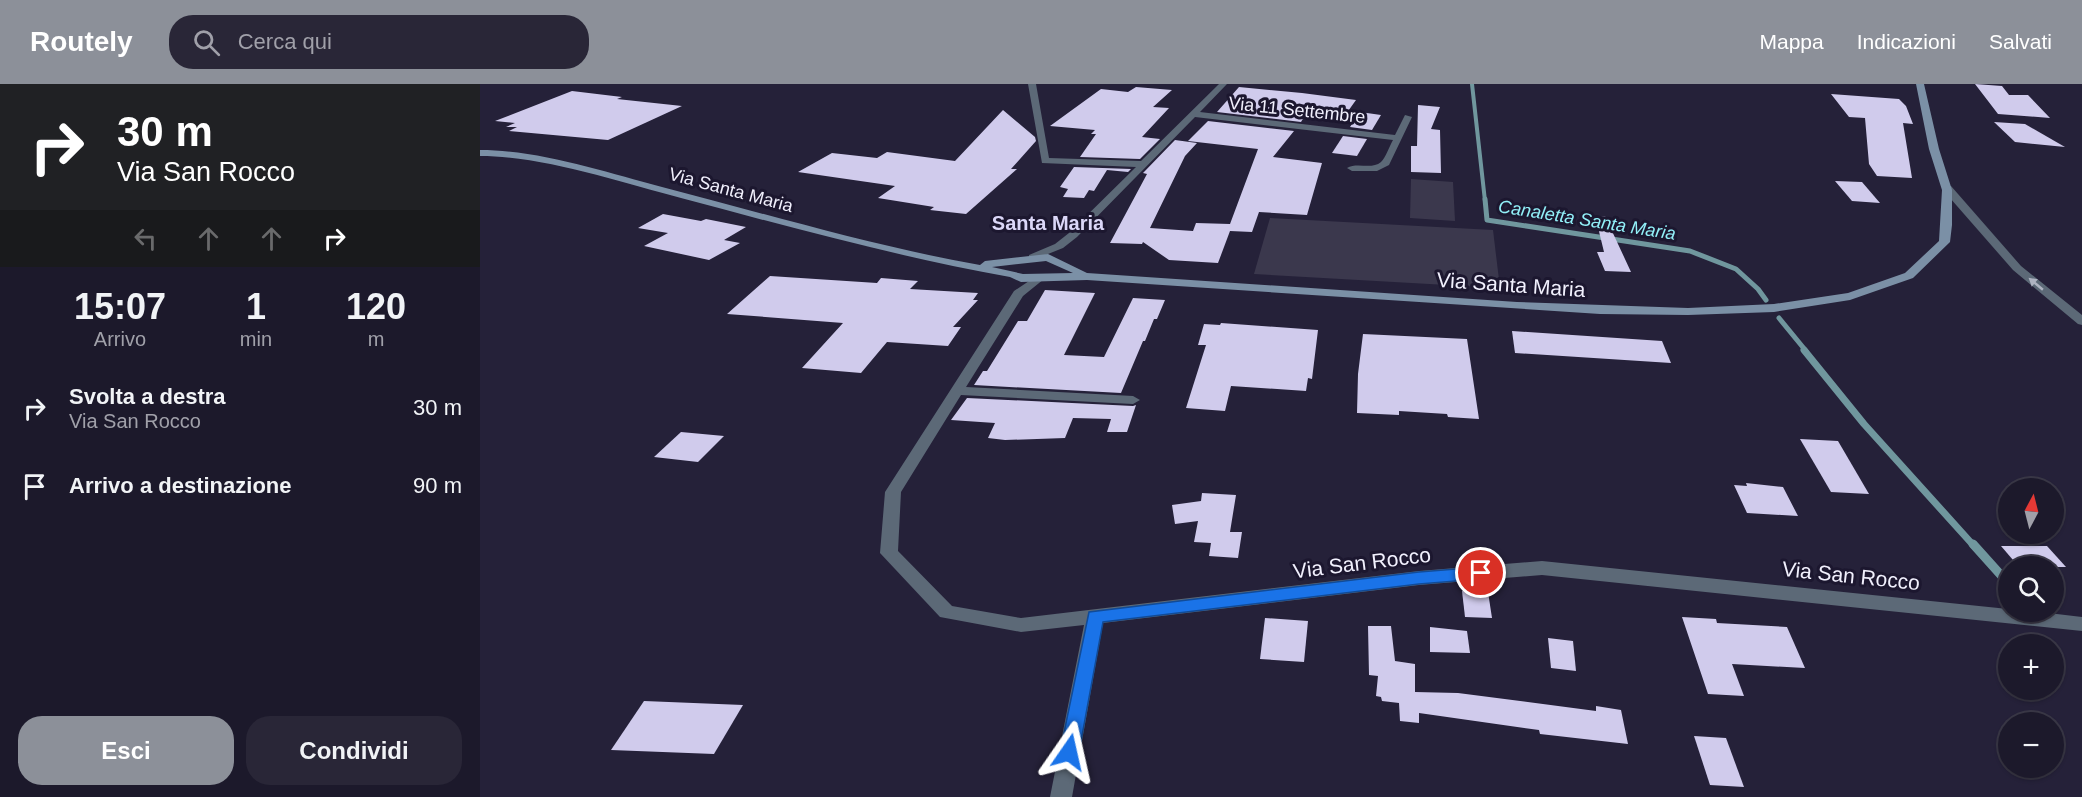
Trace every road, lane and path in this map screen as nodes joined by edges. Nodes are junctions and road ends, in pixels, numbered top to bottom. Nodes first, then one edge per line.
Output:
1 (1032, 84) edge
2 (1223, 84) edge
3 (1920, 84) edge
4 (1191, 114) junction
5 (1408, 117) dead end
6 (1399, 138) junction
7 (480, 153) edge
8 (1143, 164) junction
9 (1352, 168) dead end
10 (1947, 188) junction
11 (1059, 246) junction
12 (1033, 257) junction
13 (1020, 260) junction
14 (1058, 263) junction
15 (973, 265) junction
16 (1087, 276) junction
17 (1041, 278) junction
18 (1016, 282) junction
19 (2082, 321) edge
20 (957, 391) junction
21 (1133, 400) dead end
22 (1095, 617) junction
23 (2082, 624) edge
24 (1061, 797) edge

1 - 8 street
2 - 4 street
3 - 10 main road, Via Santa Maria
4 - 6 street, Via 11 Settembre
4 - 8 street
5 - 6 street
6 - 9 street
7 - 15 main road, Via Santa Maria
8 - 11 street
10 - 16 main road, Via Santa Maria
19 -> 10 street
11 - 12 street
11 - 14 street
12 - 13 main road, Via Santa Maria
12 - 14 main road, Via Santa Maria
13 - 15 main road, Via Santa Maria
13 - 18 main road
14 - 16 main road, Via Santa Maria
14 - 17 main road
15 - 18 main road, Via Santa Maria
16 - 17 main road, Via Santa Maria
17 - 18 street, Via San Rocco
18 - 20 street, Via San Rocco
20 - 21 street
20 - 22 street, Via San Rocco
22 - 23 street, Via San Rocco
22 - 24 street

